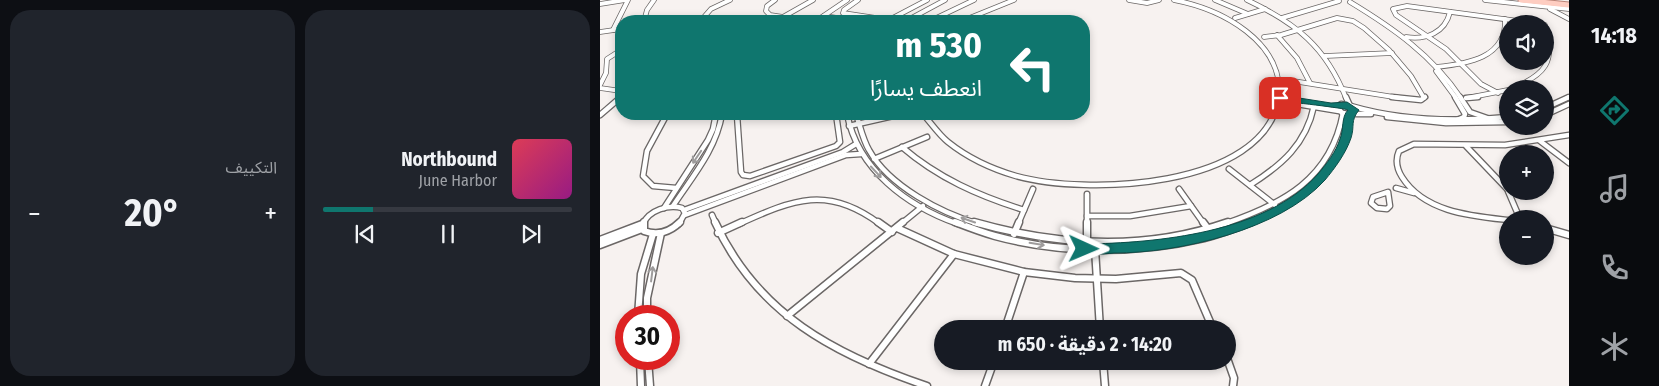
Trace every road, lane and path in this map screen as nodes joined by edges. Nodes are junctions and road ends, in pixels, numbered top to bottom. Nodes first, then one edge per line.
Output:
1 (627, 0) edge
2 (654, 0) edge
3 (658, 0) edge
4 (730, 0) edge
5 (775, 0) edge
6 (813, 0) edge
7 (848, 0) edge
8 (858, 0) edge
9 (927, 0) edge
10 (937, 0) edge
11 (945, 0) edge
12 (974, 0) edge
13 (1014, 0) edge
14 (1129, 0) edge
15 (1159, 0) edge
16 (1176, 0) edge
17 (1215, 0) edge
18 (1246, 0) edge
19 (1485, 0) edge
20 (1519, 0) edge
21 (1340, 1) edge
22 (1350, 1) edge
23 (600, 4) edge
24 (650, 4) junction
25 (1528, 4) junction
26 (1569, 5) edge
27 (1538, 6) junction
28 (1265, 9) junction
29 (1569, 9) edge
30 (1450, 12) junction
31 (1248, 14) junction
32 (619, 15) edge
33 (646, 15) edge
34 (706, 15) edge
35 (772, 15) edge
36 (787, 15) edge
37 (827, 15) edge
38 (849, 15) edge
39 (900, 15) edge
40 (911, 15) edge
41 (918, 15) edge
42 (943, 15) edge
43 (975, 15) edge
44 (1569, 17) edge
45 (1236, 18) dead end
46 (1282, 18) junction
47 (1499, 18) edge
48 (615, 25) edge
49 (613, 30) joint
50 (1298, 30) junction
51 (600, 32) edge
52 (1278, 35) junction
53 (1428, 35) junction
54 (1264, 37) dead end
55 (1412, 40) junction
56 (1499, 44) edge
57 (615, 54) edge
58 (1392, 54) junction
59 (1326, 56) junction
60 (1462, 64) junction
61 (1435, 67) junction
62 (1542, 70) edge
63 (1529, 80) edge
64 (1292, 81) dead end
65 (1310, 83) junction
66 (600, 86) edge
67 (1342, 88) junction
68 (615, 91) edge
69 (1498, 93) joint
70 (1344, 96) junction
71 (1569, 97) edge
72 (1466, 98) dead end
73 (1279, 99) junction
74 (615, 102) edge
75 (1554, 104) edge
76 (1569, 104) edge
77 (1314, 106) junction
78 (1350, 106) junction
79 (1343, 110) junction
80 (1554, 111) edge
81 (600, 115) edge
82 (1465, 115) junction
83 (1476, 115) junction
84 (1499, 118) edge
85 (1490, 119) junction
86 (664, 120) edge
87 (715, 120) edge
88 (722, 120) edge
89 (737, 120) edge
90 (837, 120) edge
91 (848, 120) edge
92 (857, 120) edge
93 (872, 120) edge
94 (928, 120) edge
95 (1457, 120) junction
96 (1499, 122) edge
97 (858, 124) junction
98 (849, 126) junction
99 (1569, 135) edge
100 (927, 137) dead end
101 (1540, 141) junction
102 (856, 144) junction
103 (1466, 146) junction
104 (902, 147) junction
105 (861, 154) junction
106 (874, 159) junction
107 (796, 160) junction
108 (1569, 162) edge
109 (799, 168) junction
110 (1229, 169) dead end
111 (1402, 177) junction
112 (1499, 181) edge
113 (1250, 185) junction
114 (676, 188) junction
115 (1033, 188) dead end
116 (1179, 188) dead end
117 (1396, 188) junction
118 (1388, 192) dead end
119 (1088, 194) dead end
120 (1420, 195) junction
121 (928, 202) junction
122 (1274, 204) junction
123 (673, 206) junction
124 (1191, 206) junction
125 (922, 207) junction
126 (664, 208) junction
127 (1280, 208) junction
128 (1024, 210) junction
129 (685, 212) junction
130 (712, 215) dead end
131 (1087, 216) junction
132 (1499, 219) edge
133 (642, 226) junction
134 (1208, 229) junction
135 (894, 230) junction
136 (1554, 231) edge
137 (661, 233) junction
138 (718, 233) junction
139 (1015, 233) junction
140 (653, 234) junction
141 (1212, 235) junction
142 (1569, 235) edge
143 (600, 240) edge
144 (1012, 240) junction
145 (1088, 243) junction
146 (600, 244) edge
147 (1095, 249) junction
148 (954, 254) junction
149 (1024, 272) junction
150 (1096, 279) junction
151 (638, 305) edge
152 (647, 305) edge
153 (787, 316) junction
154 (1008, 320) edge
155 (1099, 320) edge
156 (1209, 320) edge
157 (869, 364) junction
158 (641, 370) edge
159 (649, 370) edge
160 (991, 370) edge
161 (1104, 370) edge
162 (1231, 370) edge
163 (642, 386) edge
164 (650, 386) edge
165 (926, 386) edge
166 (985, 386) edge
167 (1105, 386) edge
168 (1233, 386) edge

1 - 23 street
1 - 32 street
2 - 24 street
3 - 24 street
4 - 34 street
5 - 35 street
6 - 36 street
7 - 37 street
8 - 38 street
9 - 39 street
10 - 40 street
11 - 41 street
12 - 42 street
13 - 43 street
14 - 15 street
16 - 73 street
17 - 31 street
18 - 28 street
19 - 25 street
20 - 25 main road
20 - 26 main road
21 - 22 street
21 - 46 street
21 - 61 street
22 - 55 street
24 - 33 street
25 - 27 street
27 - 29 street
27 - 44 street
28 - 31 street
28 - 46 street
30 - 47 street
30 - 53 street
30 - 53 street
31 - 45 street
46 - 50 street
48 - 49 street
49 - 51 street
50 - 52 street
50 - 58 street
50 - 59 street
52 - 54 street
52 - 65 street
53 - 55 street
53 - 60 street
55 - 61 street
56 - 60 street
57 - 66 street
58 - 59 street
58 - 67 street
59 - 67 street
60 - 61 street
60 - 69 street
61 - 82 street
61 - 83 street
62 - 63 street
64 - 65 street
65 - 67 street
66 - 68 street
67 - 70 street
69 - 72 street
70 - 78 street
70 - 79 street
71 - 75 street
73 - 77 street
73 - 79 street
73 - 94 street
74 - 81 street
76 - 80 street
77 - 79 street
77 - 113 street
78 - 79 street
78 - 79 street
78 - 95 street
79 - 96 street
79 - 122 street
79 - 127 street
82 - 83 street
82 - 95 street
83 - 85 street
84 - 85 street
85 - 95 street
86 - 114 street
87 -> 114 street
88 - 123 street
89 - 107 street
90 - 107 street
91 - 98 street
92 - 97 street
93 - 97 street
97 - 98 street
97 - 106 street
98 - 102 street
99 - 101 street
100 - 104 street
101 - 103 street
101 - 108 street
102 - 105 street
102 - 109 street
103 - 111 street
103 - 112 street
104 - 106 street
104 - 128 street
105 -> 125 street
105 - 129 street
106 - 121 street
107 - 109 street
109 - 129 street
110 - 113 street
111 - 117 street
111 - 120 street
113 - 122 street
114 - 126 street
115 - 128 street
116 - 124 street
117 - 118 street
117 - 120 street
119 - 131 street
120 - 132 street
121 - 125 street
139 -> 121 street
122 - 127 street
122 - 134 street
123 - 126 street
123 - 129 street
124 - 131 street
124 - 134 street
125 - 135 street
125 - 144 street
126 - 133 street
127 - 141 street
128 - 139 street
129 - 137 street
130 - 138 street
131 - 145 street
133 - 140 street
133 - 143 street
133 - 146 street
134 - 141 street
134 - 145 street
135 - 138 street
135 - 148 street
135 - 153 street
136 - 142 street
137 - 140 street
152 -> 137 street
138 - 153 street
139 - 144 street
139 - 145 street
140 - 151 street
141 - 147 street
144 -> 147 street
147 - 150 street
148 - 149 street
148 - 157 street
149 - 150 street
149 - 154 street
150 - 155 street
150 - 156 street
153 - 157 street
157 - 165 street
158 - 163 street
159 - 164 street
160 - 166 street
161 - 167 street
162 - 168 street

